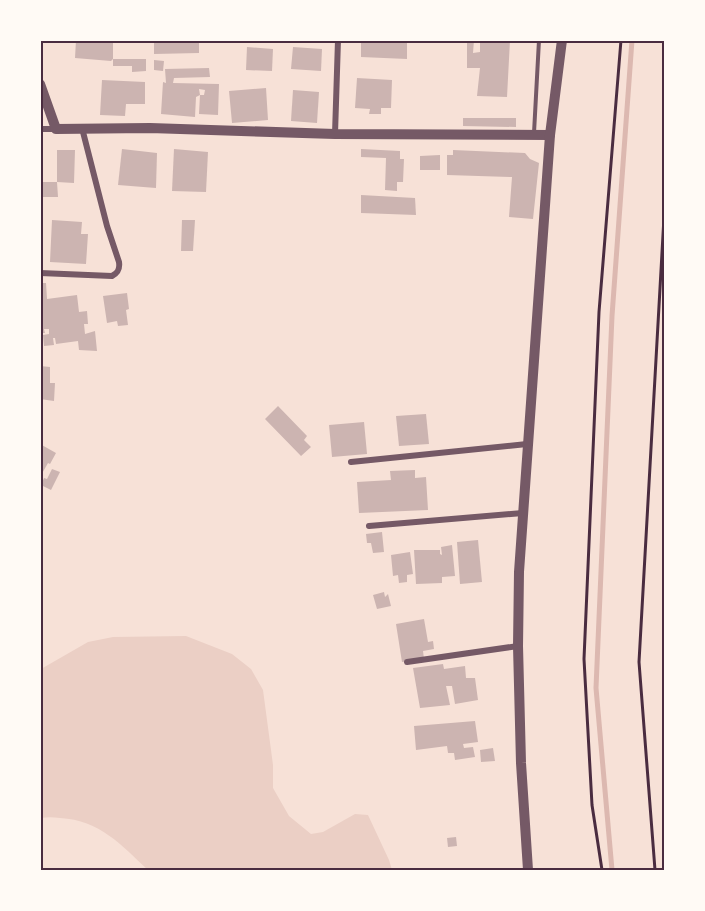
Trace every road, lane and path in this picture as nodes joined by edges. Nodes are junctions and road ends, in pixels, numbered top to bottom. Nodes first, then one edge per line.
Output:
1 (338, 40) edge
2 (540, 40) edge
3 (562, 40) edge
4 (621, 40) edge
5 (40, 84) edge
6 (82, 128) junction
7 (40, 129) edge
8 (56, 129) junction
9 (335, 134) junction
10 (534, 135) junction
11 (550, 135) junction
12 (664, 217) edge
13 (40, 273) edge
14 (528, 444) junction
15 (351, 462) dead end
16 (523, 513) junction
17 (369, 526) dead end
18 (518, 646) junction
19 (407, 662) dead end
20 (528, 870) edge
21 (602, 870) edge
22 (655, 870) edge

1 - 9 street
2 - 10 lane
3 - 11 street
4 - 21 path
5 - 8 street
6 - 8 street
6 - 9 street
6 - 13 street
7 - 8 street
9 - 10 street
10 - 11 street
11 - 14 street
12 - 22 path
14 - 15 street
14 - 16 street
16 - 17 street
16 - 18 street
18 - 19 street
18 - 20 street

